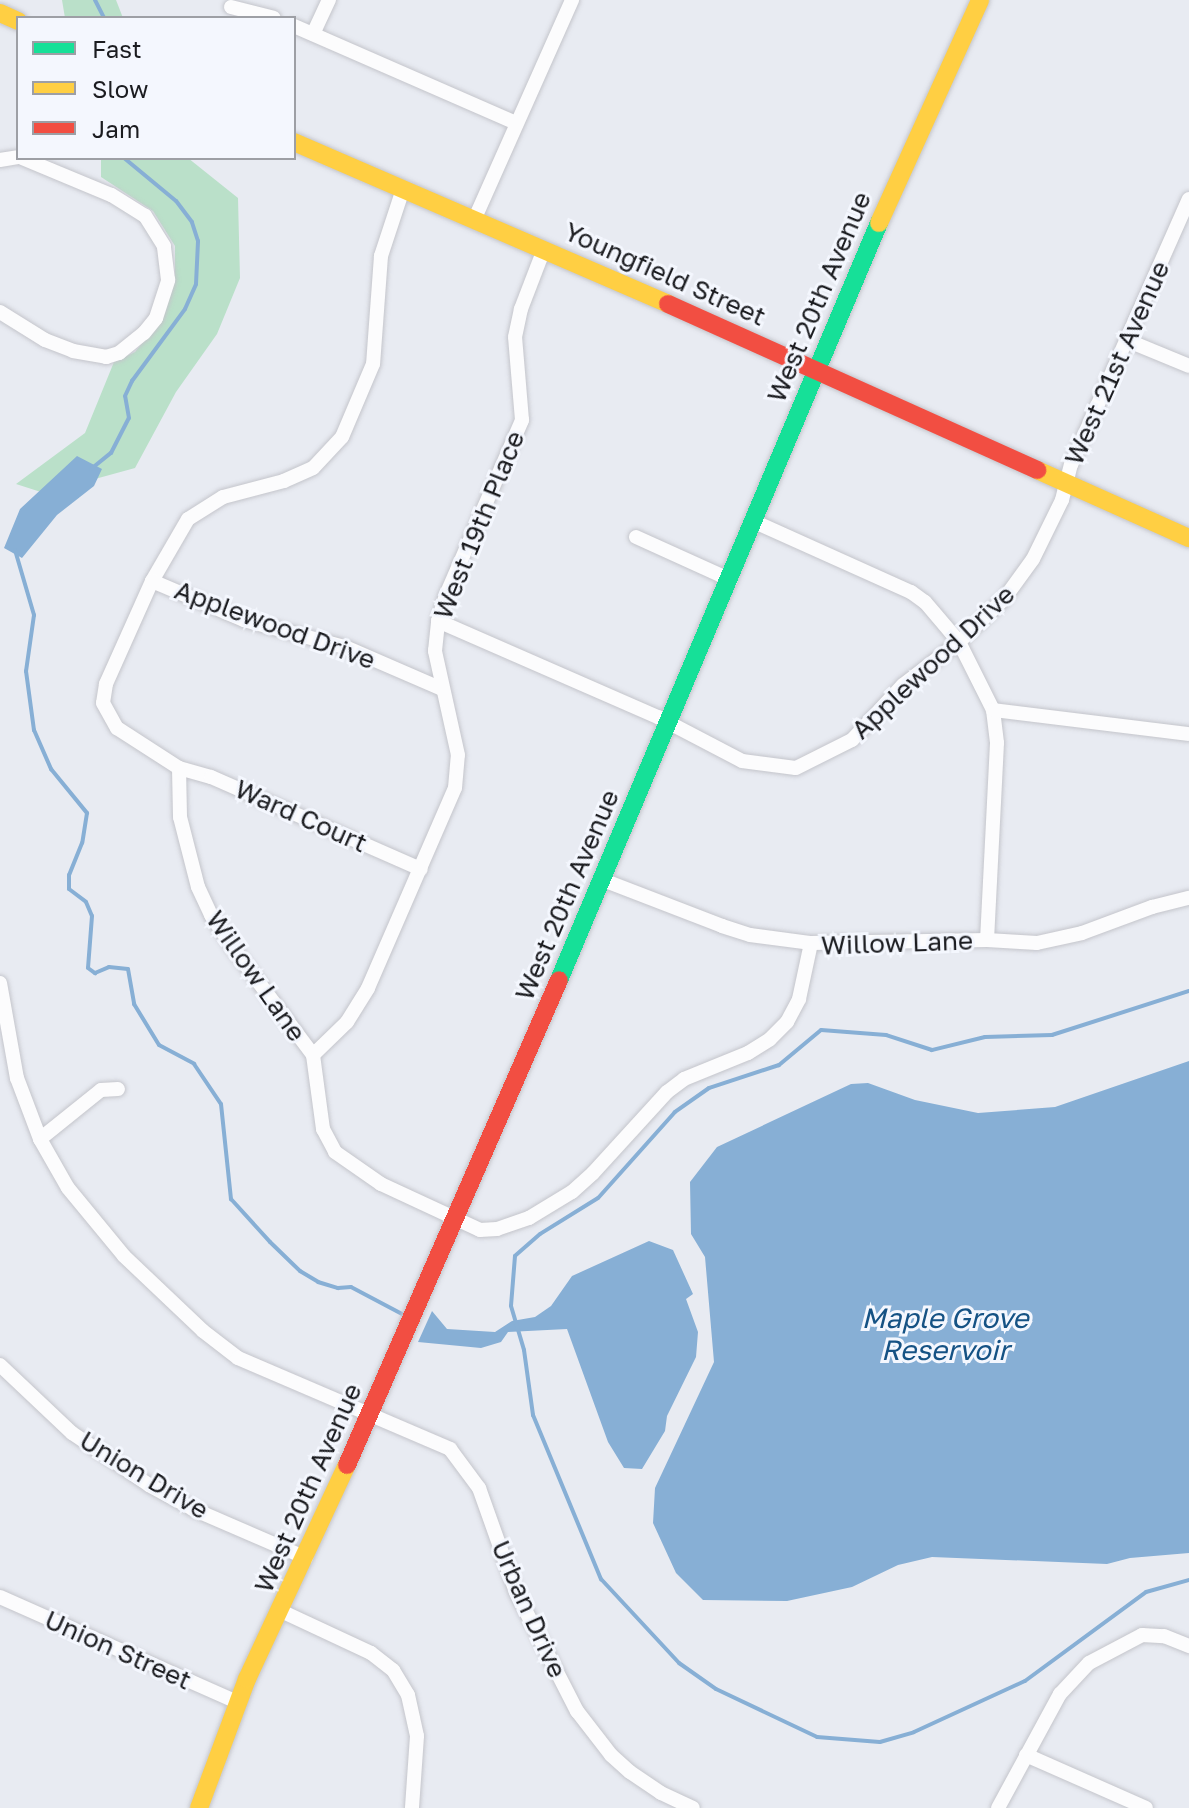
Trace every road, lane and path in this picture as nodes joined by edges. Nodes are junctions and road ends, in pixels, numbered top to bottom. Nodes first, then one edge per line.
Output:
1 (329, 0) edge
2 (572, 0) edge
3 (980, 0) edge
4 (231, 8) edge
5 (265, 16) edge
6 (296, 27) edge
7 (313, 34) junction
8 (516, 123) junction
9 (296, 143) edge
10 (25, 160) edge
11 (403, 189) junction
12 (1188, 203) edge
13 (475, 218) junction
14 (544, 249) junction
15 (0, 312) edge
16 (1126, 340) junction
17 (1189, 366) edge
18 (816, 370) junction
19 (1064, 482) junction
20 (755, 522) junction
21 (636, 537) dead end
22 (1189, 538) edge
23 (731, 580) junction
24 (152, 581) junction
25 (438, 621) junction
26 (959, 642) junction
27 (442, 689) junction
28 (993, 710) junction
29 (667, 724) junction
30 (1189, 734) edge
31 (179, 768) junction
32 (421, 869) junction
33 (603, 880) junction
34 (1189, 898) edge
35 (987, 940) junction
36 (811, 943) junction
37 (0, 983) edge
38 (313, 1055) junction
39 (118, 1089) dead end
40 (40, 1139) junction
41 (455, 1219) junction
42 (0, 1365) edge
43 (370, 1413) junction
44 (306, 1558) junction
45 (0, 1597) edge
46 (281, 1611) junction
47 (1189, 1646) edge
48 (237, 1702) junction
49 (1026, 1755) junction
50 (199, 1808) edge
51 (412, 1808) edge
52 (693, 1808) edge
53 (998, 1808) edge
54 (1146, 1808) edge

1 - 7 street
2 - 8 street
3 - 18 street, West 20th Avenue
4 - 5 street
6 - 7 street
7 - 8 street
8 - 13 street
9 - 11 street, Youngfield Street
10 - 15 street
11 - 13 street, Youngfield Street
11 - 24 street
12 - 16 street, West 21st Avenue
13 - 14 street, Youngfield Street
14 - 18 street, Youngfield Street
14 - 25 street, West 19th Place
16 - 17 street
16 - 19 street, West 21st Avenue
18 - 19 street, Youngfield Street
18 - 20 street, West 20th Avenue
19 - 22 street, Youngfield Street
19 - 26 street, Applewood Drive
20 - 23 street, West 20th Avenue
20 - 26 street
21 - 23 street
23 - 29 street, West 20th Avenue
24 - 27 street, Applewood Drive
24 - 31 street
25 - 27 street, West 19th Place
25 - 29 street, Applewood Drive
26 - 28 street
26 - 29 street, Applewood Drive
27 - 32 street, West 19th Place
28 - 30 street
28 - 35 street
29 - 33 street, West 20th Avenue
31 - 32 street, Ward Court
31 - 38 street, Willow Lane
32 - 38 street, West 19th Place
33 - 36 street
33 - 41 street, West 20th Avenue
34 - 35 street, Willow Lane
35 - 36 street, Willow Lane
36 - 41 street, Willow Lane
37 - 40 street, Urban Drive
38 - 41 street, Willow Lane
39 - 40 street
40 - 43 street, Urban Drive
41 - 43 street, West 20th Avenue
42 - 44 street, Union Drive
43 - 44 street, West 20th Avenue
43 - 52 street, Urban Drive
44 - 46 street, West 20th Avenue
45 - 48 street, Union Street
46 - 48 street, West 20th Avenue
46 - 51 street
47 - 49 street
48 - 50 street, West 20th Avenue
49 - 53 street
49 - 54 street

